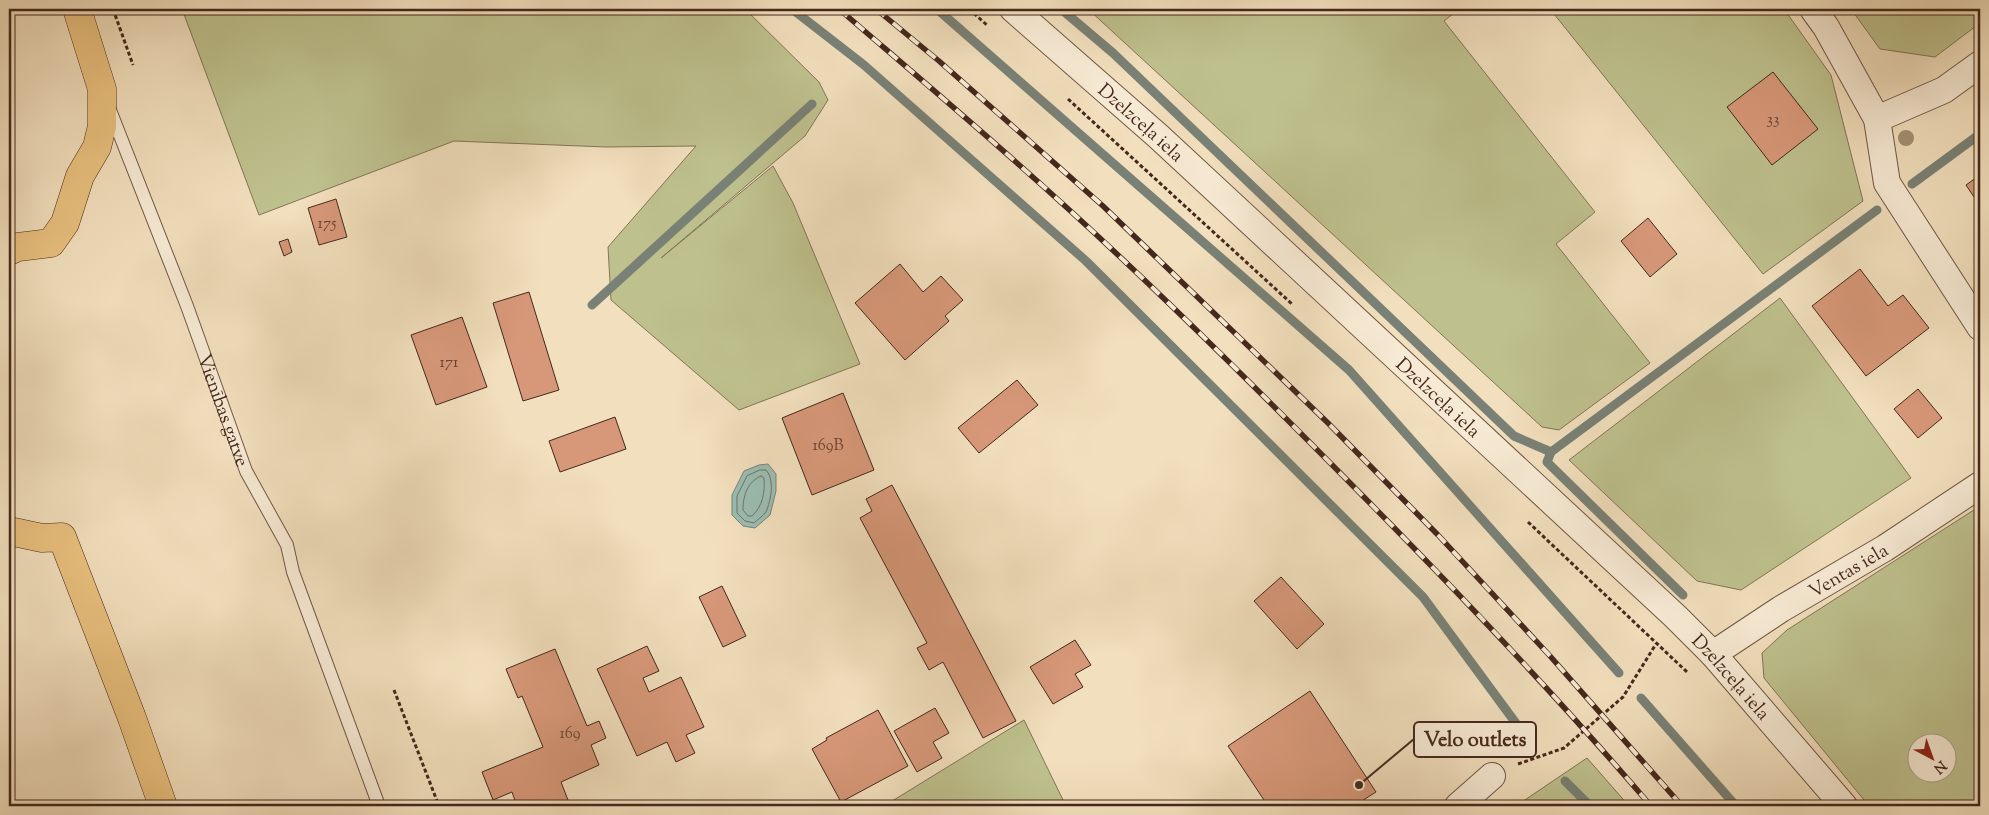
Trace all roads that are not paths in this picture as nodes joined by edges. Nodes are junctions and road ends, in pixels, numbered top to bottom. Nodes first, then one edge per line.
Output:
1 (77, 9) edge
2 (1013, 9) edge
3 (1813, 9) edge
4 (1980, 64) edge
5 (102, 90) junction
6 (1876, 118) junction
7 (9, 251) edge
8 (1980, 327) edge
9 (1980, 485) edge
10 (9, 531) edge
11 (1713, 654) junction
12 (1492, 776) road end
13 (163, 806) edge
14 (380, 806) edge
15 (1458, 806) edge
16 (1844, 806) edge

1 - 5 highway, Vienības gatve
2 - 11 street, Dzelzceļa iela
3 - 6 street
4 - 6 street
5 - 7 highway
5 - 14 lane, Vienības gatve
6 - 8 street
9 - 11 street, Ventas iela
10 - 13 highway
11 - 16 street, Dzelzceļa iela
12 - 15 street

